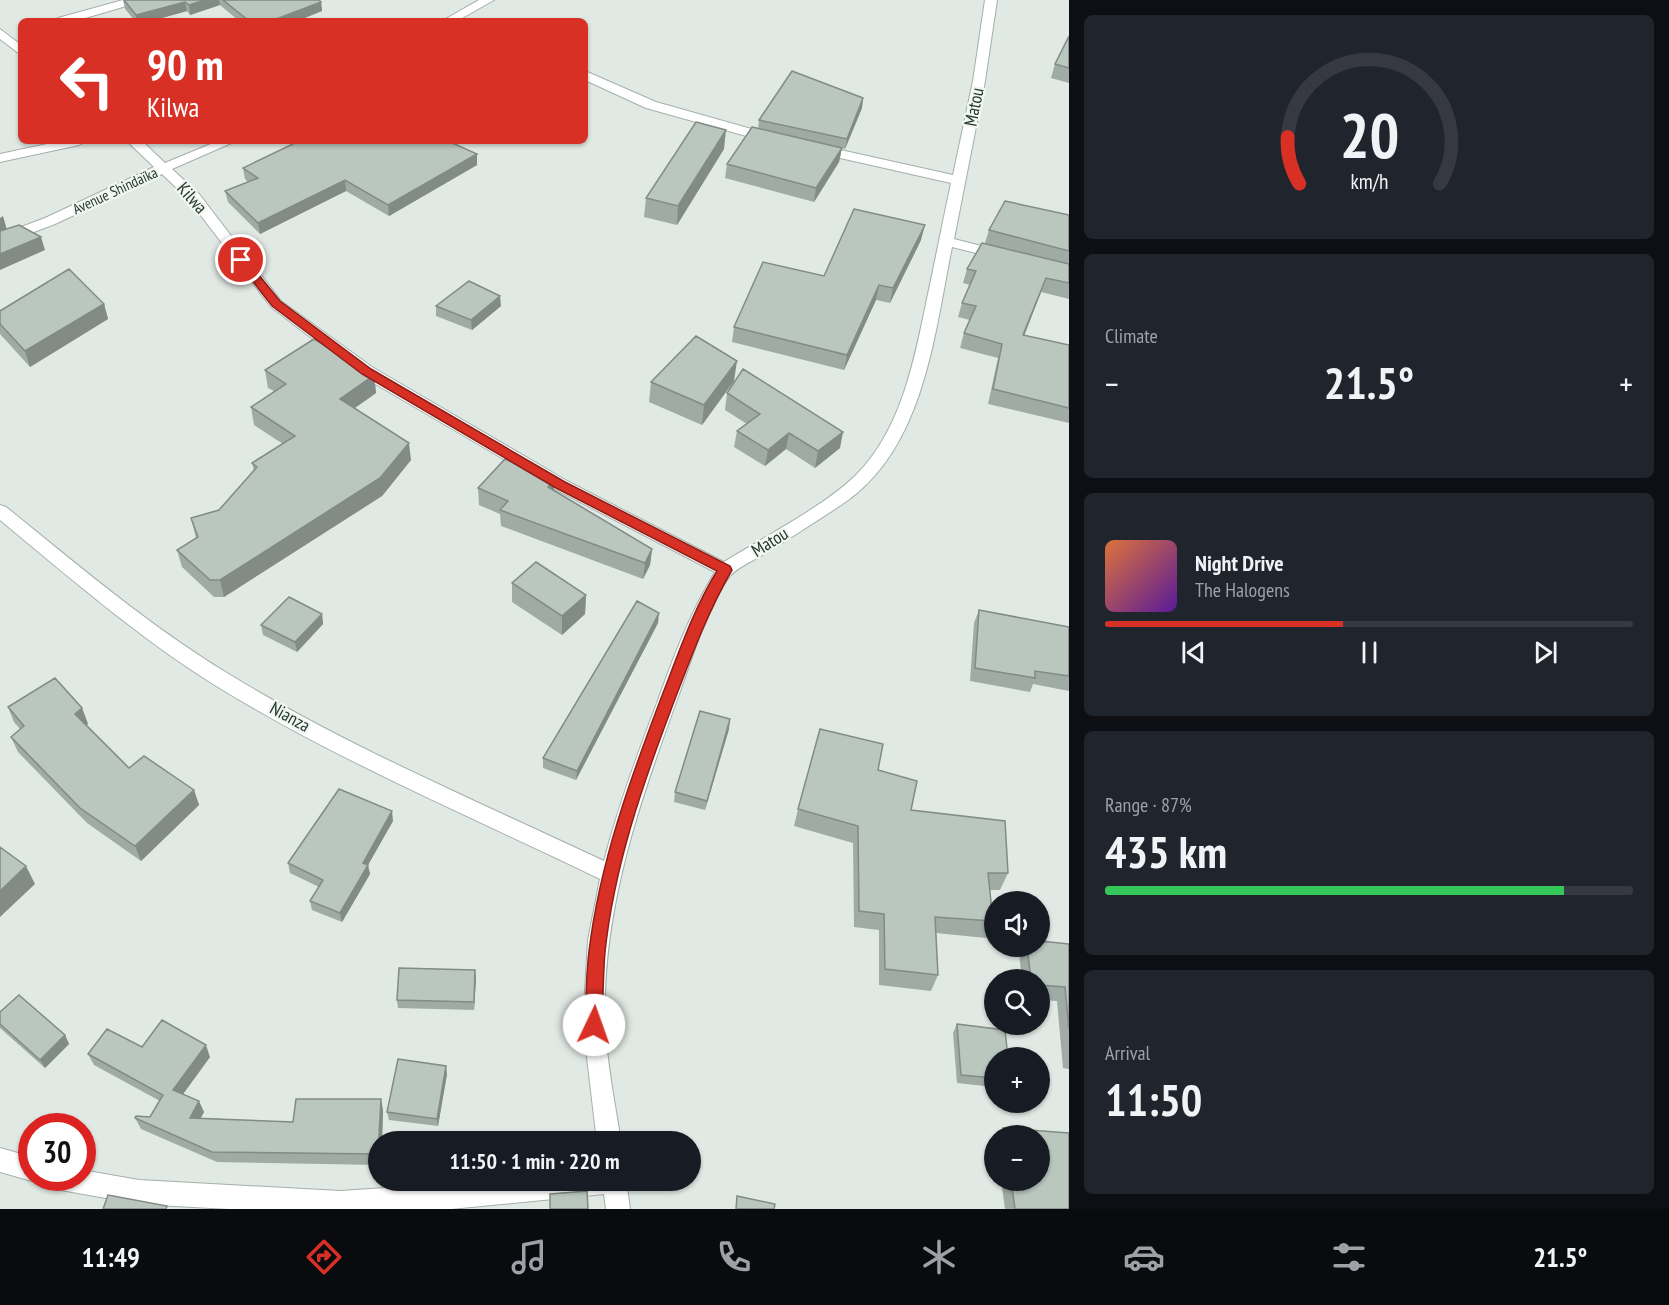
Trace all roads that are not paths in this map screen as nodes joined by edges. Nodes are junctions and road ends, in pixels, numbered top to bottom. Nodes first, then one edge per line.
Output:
1 (136, 0) edge
2 (488, 0) edge
3 (991, 0) edge
4 (73, 18) edge
5 (460, 18) edge
6 (18, 32) edge
7 (2, 35) edge
8 (18, 48) edge
9 (588, 76) edge
10 (65, 144) edge
11 (137, 144) edge
12 (222, 144) edge
13 (0, 158) edge
14 (164, 168) junction
15 (960, 181) junction
16 (0, 240) edge
17 (947, 242) junction
18 (1014, 259) edge
19 (0, 511) edge
20 (725, 570) junction
21 (611, 874) junction
22 (608, 1131) edge
23 (0, 1160) edge
24 (18, 1165) edge
25 (96, 1184) edge
26 (523, 1191) edge
27 (615, 1191) edge
28 (618, 1209) edge

1 - 4 street
2 - 5 street
3 - 15 street, Matou
6 - 7 street
7 - 8 street
9 - 15 street
10 - 13 street
11 - 14 street, Kilwa
12 - 14 street, Avenue Shindaïka
14 - 16 street, Avenue Shindaïka
14 - 20 street, Kilwa
15 - 17 street, Matou
17 - 18 street
17 - 20 street, Matou
19 - 21 street, Nianza
20 - 21 street, Matou
21 - 22 street, Matou
23 - 24 street
25 - 26 street
27 - 28 street

